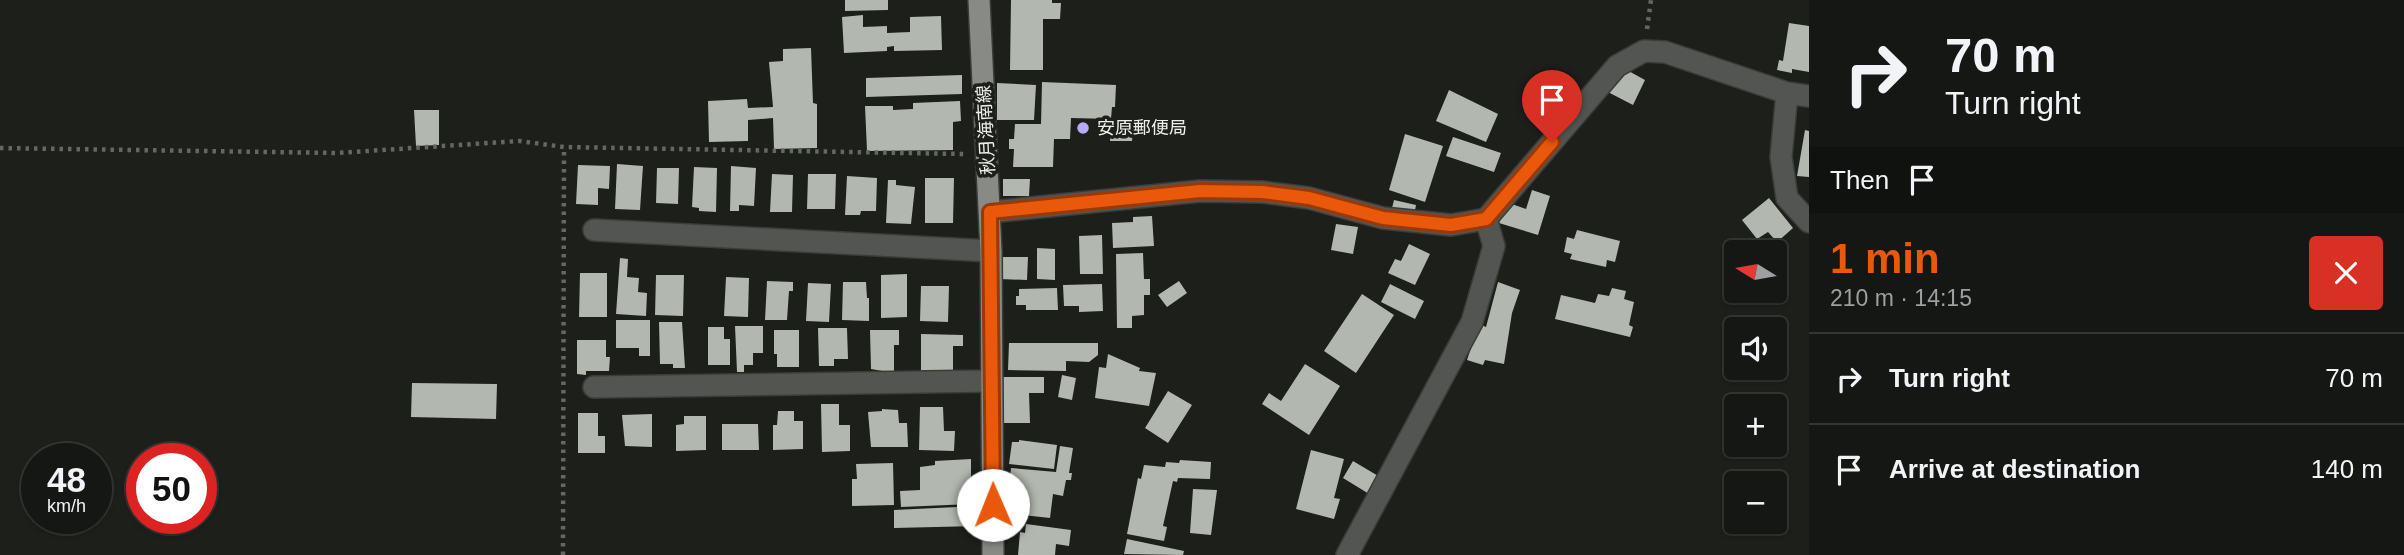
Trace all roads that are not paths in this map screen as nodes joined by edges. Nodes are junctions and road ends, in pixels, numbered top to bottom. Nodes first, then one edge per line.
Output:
1 (979, 0) edge
2 (1787, 93) junction
3 (1809, 96) edge
4 (990, 212) junction
5 (1486, 219) junction
6 (1809, 222) edge
7 (594, 230) dead end
8 (992, 251) junction
9 (991, 381) junction
10 (594, 387) dead end
11 (993, 555) edge
12 (1347, 555) edge

1 - 4 main road, 秋月海南線
2 - 3 street
2 - 5 street
2 - 6 street
4 - 5 street
4 - 8 main road, 秋月海南線
5 - 12 street
7 - 8 street
8 - 9 main road, 秋月海南線
9 - 10 street
9 - 11 main road, 秋月海南線

